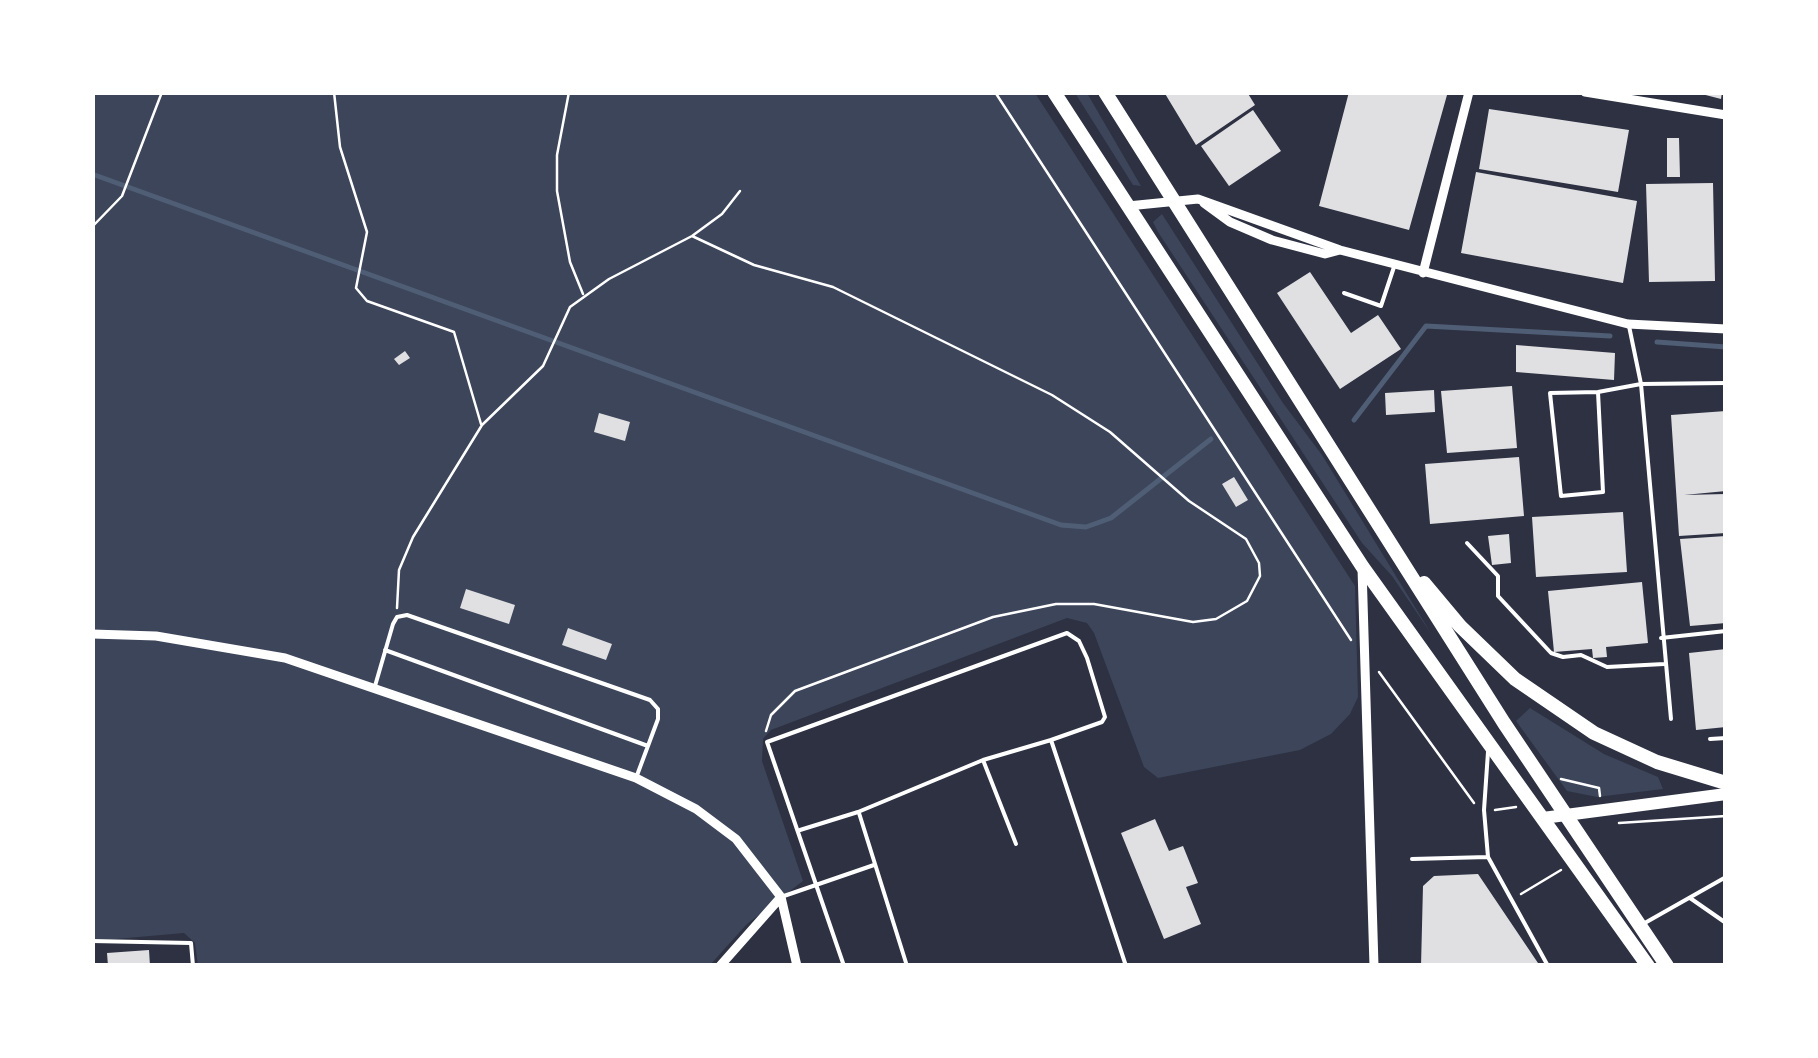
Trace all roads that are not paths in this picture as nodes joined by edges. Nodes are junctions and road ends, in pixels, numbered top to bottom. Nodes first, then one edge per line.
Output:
1 (1054, 92) edge
2 (1106, 92) edge
3 (1469, 92) edge
4 (1585, 92) edge
5 (1726, 115) edge
6 (1175, 199) junction
7 (1198, 199) junction
8 (1128, 206) junction
9 (1340, 250) junction
10 (1395, 264) junction
11 (1422, 273) junction
12 (1344, 293) dead end
13 (1628, 324) junction
14 (1726, 329) edge
15 (1726, 383) edge
16 (1641, 384) junction
17 (1598, 392) junction
18 (1382, 530) junction
19 (1467, 543) dead end
20 (1362, 566) junction
21 (1726, 630) edge
22 (92, 634) edge
23 (1660, 638) junction
24 (385, 650) junction
25 (1664, 664) junction
26 (375, 686) junction
27 (1671, 719) dead end
28 (1726, 738) edge
29 (1710, 739) dead end
30 (1051, 740) junction
31 (1489, 741) junction
32 (648, 746) junction
33 (983, 760) junction
34 (636, 778) junction
35 (1726, 783) edge
36 (1726, 794) edge
37 (858, 812) junction
38 (1564, 813) junction
39 (1543, 818) junction
40 (800, 830) junction
41 (1016, 844) dead end
42 (1488, 857) junction
43 (1412, 859) dead end
44 (874, 865) junction
45 (1723, 879) edge
46 (817, 885) junction
47 (1726, 888) edge
48 (781, 897) junction
49 (1690, 898) junction
50 (1726, 924) edge
51 (1635, 930) junction
52 (92, 941) edge
53 (193, 966) edge
54 (720, 966) edge
55 (797, 966) edge
56 (844, 966) edge
57 (907, 966) edge
58 (1126, 966) edge
59 (1374, 966) edge
60 (1548, 966) edge
61 (1648, 966) edge
62 (1667, 966) edge

1 - 8 main road
2 - 6 main road
3 - 11 street
4 - 5 street
6 - 7 street
6 - 8 street
6 - 18 main road
7 - 9 street
7 - 9 street
8 - 20 main road
9 - 10 street
10 - 11 street
10 - 12 lane
11 - 13 street
13 - 14 street
13 - 16 lane
15 - 16 lane
16 - 17 lane
16 - 23 lane
17 - 17 lane
18 - 35 main road
18 - 38 main road
19 - 25 lane
20 - 31 main road
20 - 59 street
21 - 23 lane
22 - 26 street
23 - 25 lane
24 - 26 lane
24 - 32 lane
24 - 32 lane
25 - 27 lane
26 - 34 street
28 - 29 lane
30 - 33 lane
30 - 40 lane
30 - 58 lane
31 - 39 main road
31 - 42 lane
32 - 34 lane
33 - 37 lane
33 - 41 lane
34 - 48 street
36 - 38 main road
37 - 40 lane
37 - 44 lane
38 - 39 main road
38 - 51 main road
39 - 51 main road
40 - 46 lane
42 - 43 lane
42 - 60 lane
44 - 46 lane
44 - 57 lane
45 - 47 lane
45 - 49 lane
46 - 48 lane
46 - 56 lane
48 - 54 street
48 - 55 street
49 - 50 lane
49 - 51 lane
51 - 61 main road
51 - 62 main road
52 - 53 lane

